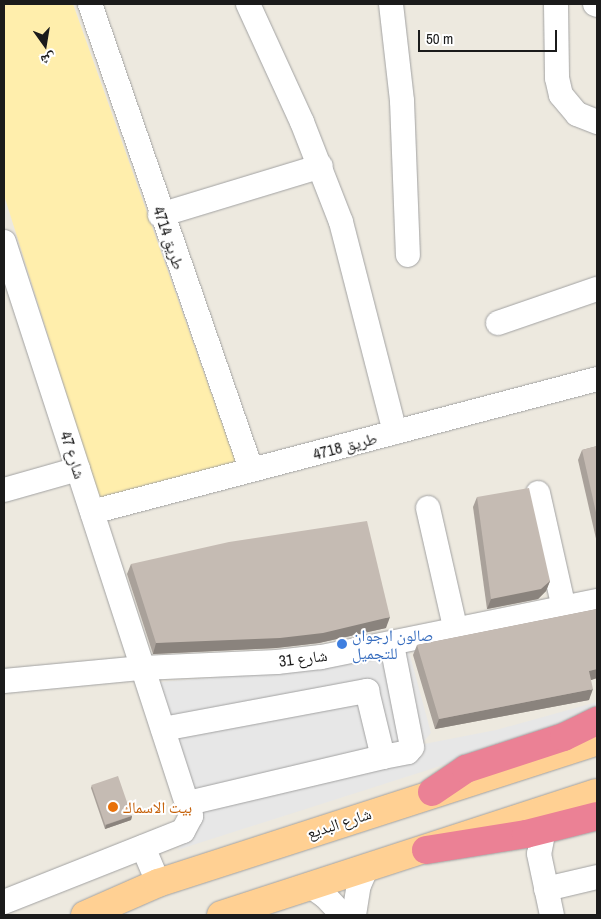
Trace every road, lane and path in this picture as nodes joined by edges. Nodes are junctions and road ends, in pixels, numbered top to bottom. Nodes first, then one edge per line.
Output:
1 (90, 4) edge
2 (248, 4) edge
3 (391, 4) edge
4 (556, 4) edge
5 (597, 122) edge
6 (321, 166) junction
7 (160, 215) junction
8 (4, 242) edge
9 (408, 255) dead end
10 (597, 289) edge
11 (498, 323) dead end
12 (597, 379) edge
13 (395, 432) junction
14 (78, 469) junction
15 (251, 470) junction
16 (4, 490) edge
17 (538, 493) dead end
18 (428, 508) dead end
19 (92, 512) junction
20 (597, 601) edge
21 (564, 608) junction
22 (456, 631) junction
23 (392, 644) junction
24 (142, 668) junction
25 (4, 681) edge
26 (400, 683) junction
27 (367, 691) junction
28 (597, 721) edge
29 (163, 729) junction
30 (597, 741) edge
31 (383, 757) junction
32 (432, 792) junction
33 (597, 793) edge
34 (188, 803) junction
35 (597, 816) edge
36 (536, 839) junction
37 (143, 847) junction
38 (426, 850) junction
39 (366, 869) junction
40 (597, 877) edge
41 (158, 883) junction
42 (308, 885) junction
43 (546, 889) junction
44 (4, 903) edge
45 (8, 915) edge
46 (85, 915) edge
47 (221, 915) edge
48 (343, 915) edge
49 (354, 915) edge
50 (552, 915) edge

1 - 7 street, طريق 4714
2 - 6 street
3 - 9 street
4 - 5 street
6 - 7 street
6 - 13 street
7 - 15 street, طريق 4714
8 - 14 street, شارع 47
10 - 11 street
12 - 13 street, طريق 4718
13 - 15 street, طريق 4718
14 - 16 street
14 - 19 street, شارع 47
15 - 19 street, طريق 4718
17 - 21 street
18 - 22 street
19 - 24 street, شارع 47
20 - 21 street, شارع 31
21 - 22 street, شارع 31
22 - 23 street, شارع 31
23 - 24 street, شارع 31
23 - 26 street
24 - 25 street, شارع 31
24 - 29 street, شارع 47
26 - 27 street
26 - 31 street
27 - 29 street
27 - 31 street
28 - 32 highway
29 - 34 street, شارع 47
30 - 32 main road, شارع البديع
31 - 34 street
32 - 41 main road, شارع البديع
33 - 38 main road
34 - 37 street
35 - 36 highway
36 - 38 highway
36 - 43 street
37 - 41 street
37 - 44 street
38 - 39 main road
39 - 42 main road
39 - 49 street
40 - 43 street
41 - 46 main road, شارع البديع
42 - 47 main road
42 - 48 street
43 - 50 street
44 - 45 street

